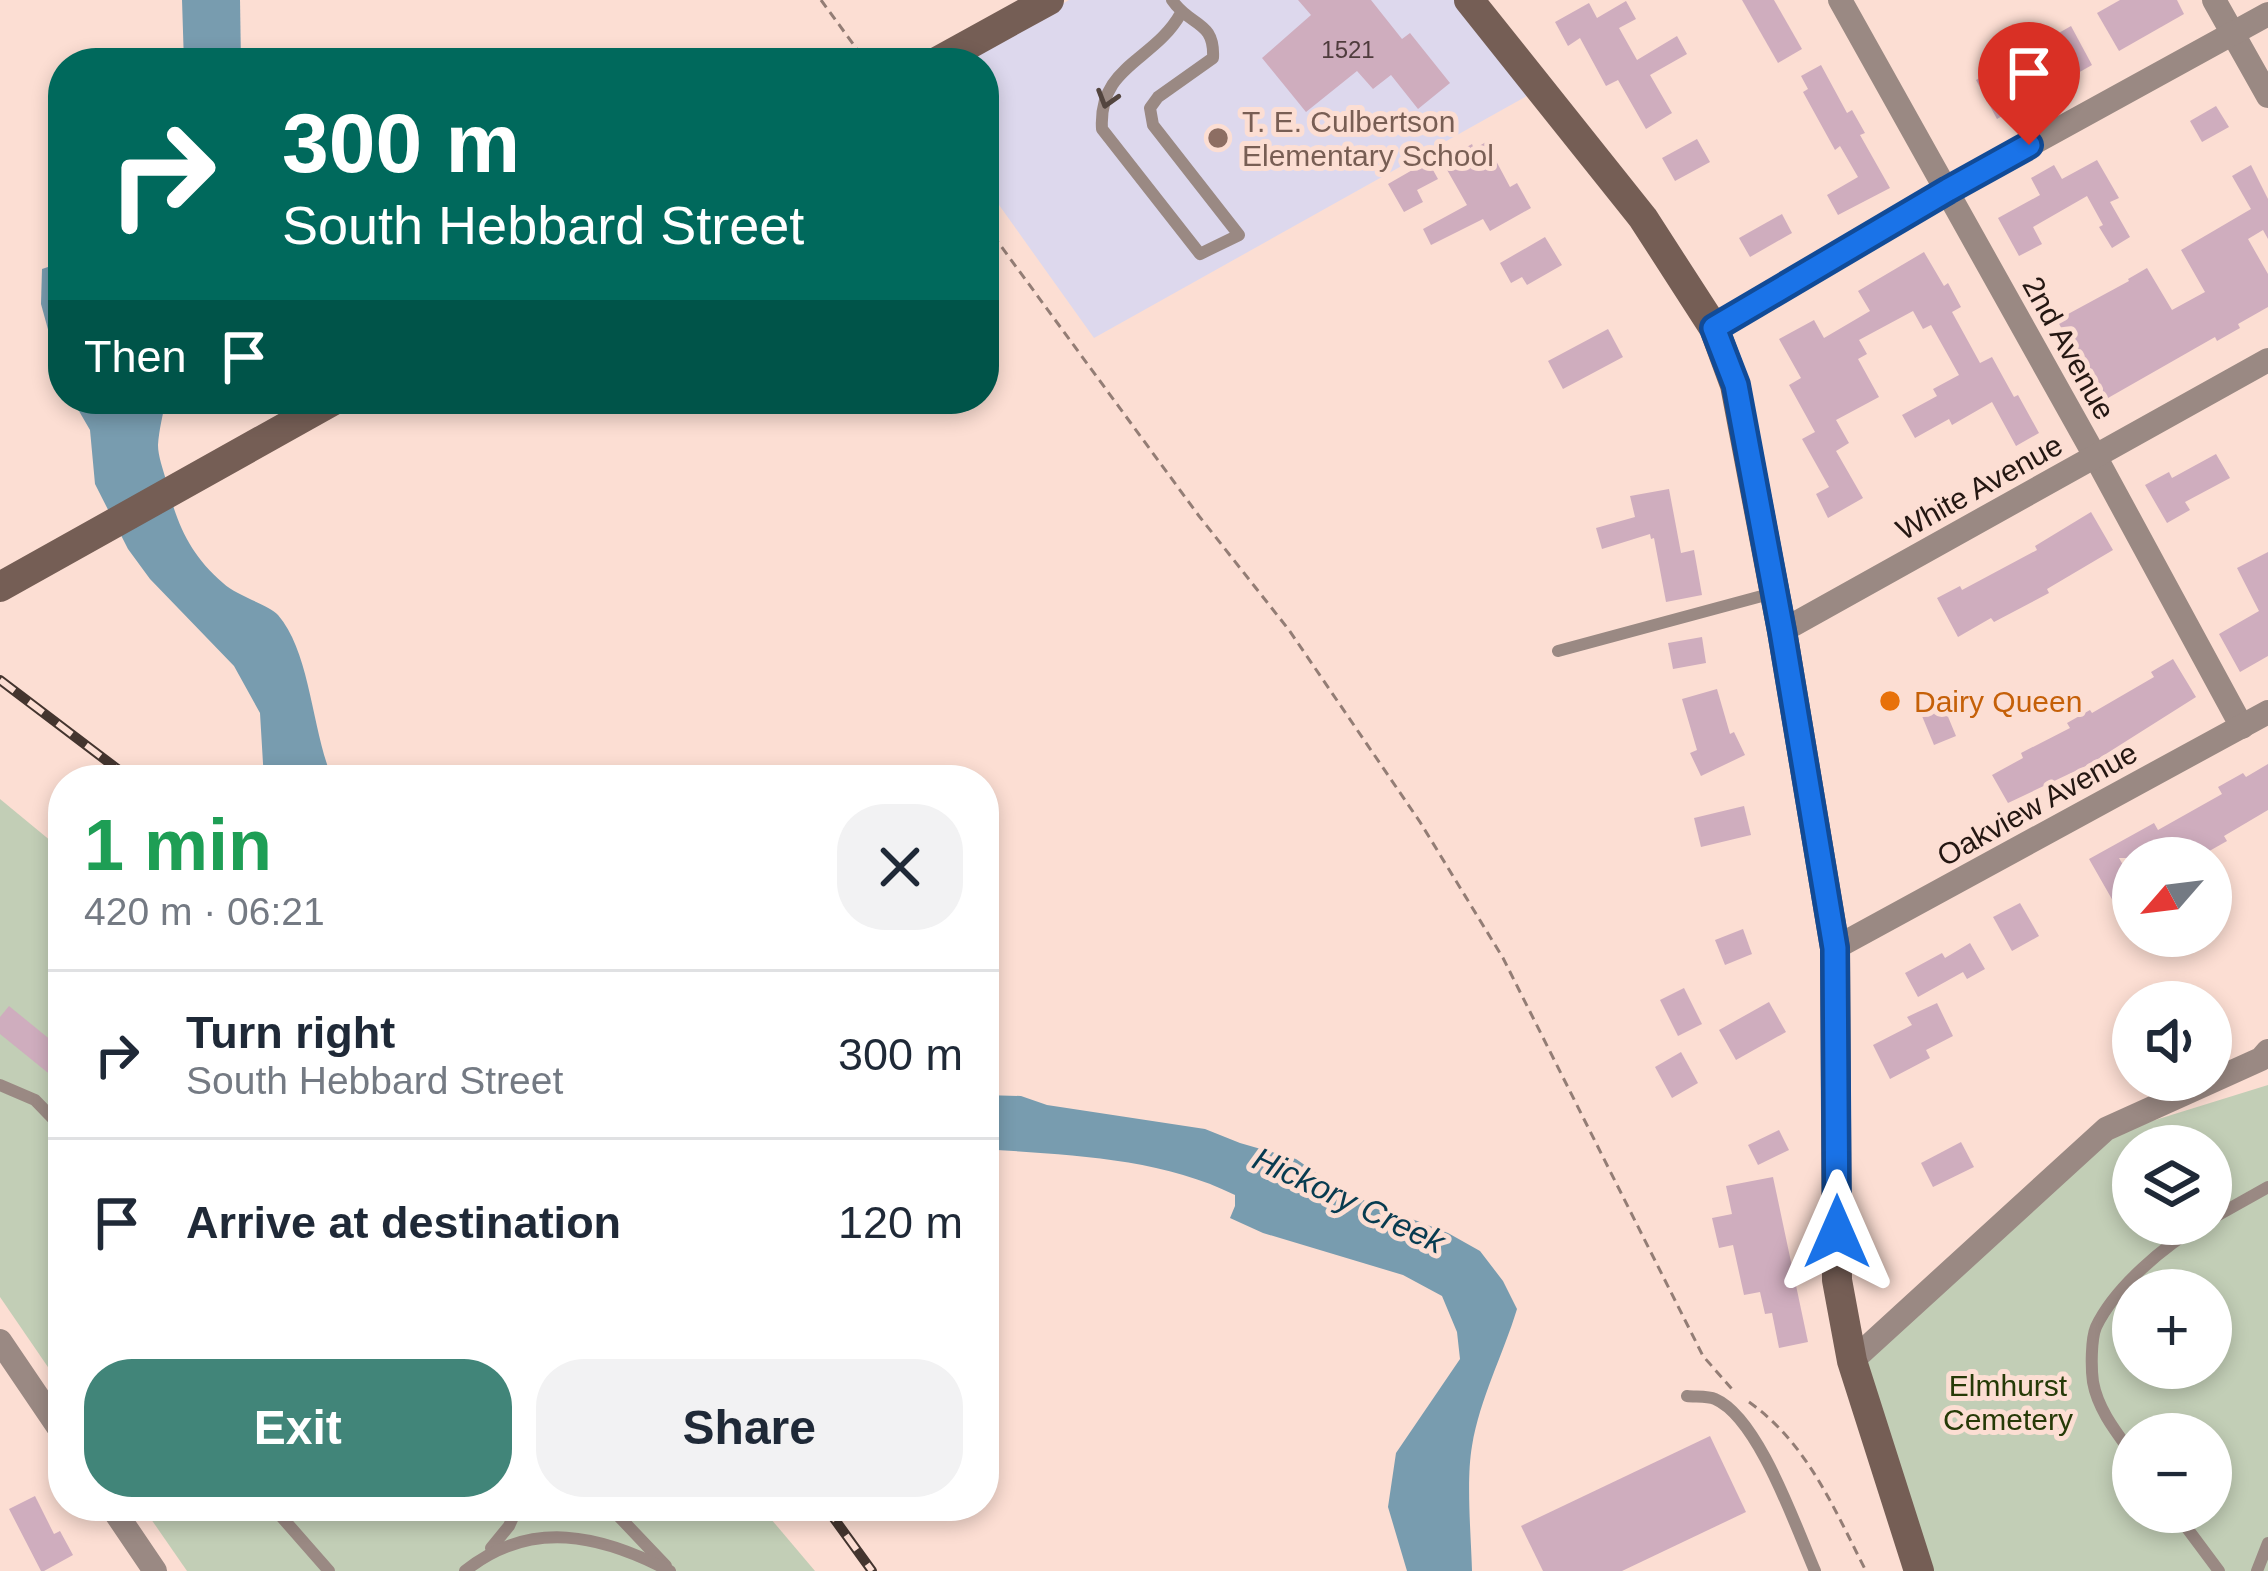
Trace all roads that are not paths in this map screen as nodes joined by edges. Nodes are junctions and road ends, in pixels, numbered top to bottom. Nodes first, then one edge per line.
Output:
1 (1049, 0) edge
2 (1172, 0) edge
3 (1468, 0) edge
4 (1840, 0) edge
5 (2214, 0) edge
6 (1181, 14) junction
7 (2268, 14) edge
8 (2233, 34) junction
9 (962, 48) edge
10 (2268, 97) edge
11 (1948, 190) junction
12 (1714, 328) junction
13 (2268, 360) edge
14 (309, 414) edge
15 (2096, 456) junction
16 (0, 587) edge
17 (1774, 592) junction
18 (1782, 631) junction
19 (1558, 651) dead end
20 (2268, 712) edge
21 (2242, 727) junction
22 (1835, 948) junction
23 (2268, 1051) edge
24 (0, 1085) edge
25 (48, 1114) edge
26 (2268, 1187) edge
27 (2232, 1207) edge
28 (2168, 1245) edge
29 (0, 1341) edge
30 (1852, 1361) junction
31 (1687, 1396) dead end
32 (48, 1413) edge
33 (2112, 1427) edge
34 (121, 1521) edge
35 (285, 1521) edge
36 (510, 1521) edge
37 (623, 1521) edge
38 (2190, 1533) edge
39 (2268, 1544) edge
40 (482, 1558) junction
41 (155, 1571) edge
42 (329, 1571) edge
43 (465, 1571) edge
44 (670, 1571) edge
45 (1815, 1571) edge
46 (1919, 1571) edge
47 (2218, 1571) edge
48 (2257, 1571) edge

1 - 9 street
2 - 6 lane
3 - 12 street
4 - 11 street, 2nd Avenue
5 - 8 street
6 -> 6 lane
7 - 8 street
8 - 10 street
8 - 11 street
11 - 12 street
11 - 15 street, 2nd Avenue
12 - 17 street
13 - 15 street, White Avenue
14 - 16 street
15 - 18 street, White Avenue
15 - 21 street, 2nd Avenue
17 - 18 street
17 - 19 lane
18 - 22 street
20 - 21 street, Oakview Avenue
21 - 22 street, Oakview Avenue
22 - 30 street
23 - 30 street
24 - 25 lane
26 - 27 lane
28 - 33 lane
29 - 32 street
30 - 46 street
31 - 45 lane
34 - 41 street
35 - 42 lane
36 - 40 lane
37 - 44 lane
38 - 47 lane
39 - 48 lane
40 - 43 lane
40 - 44 lane

